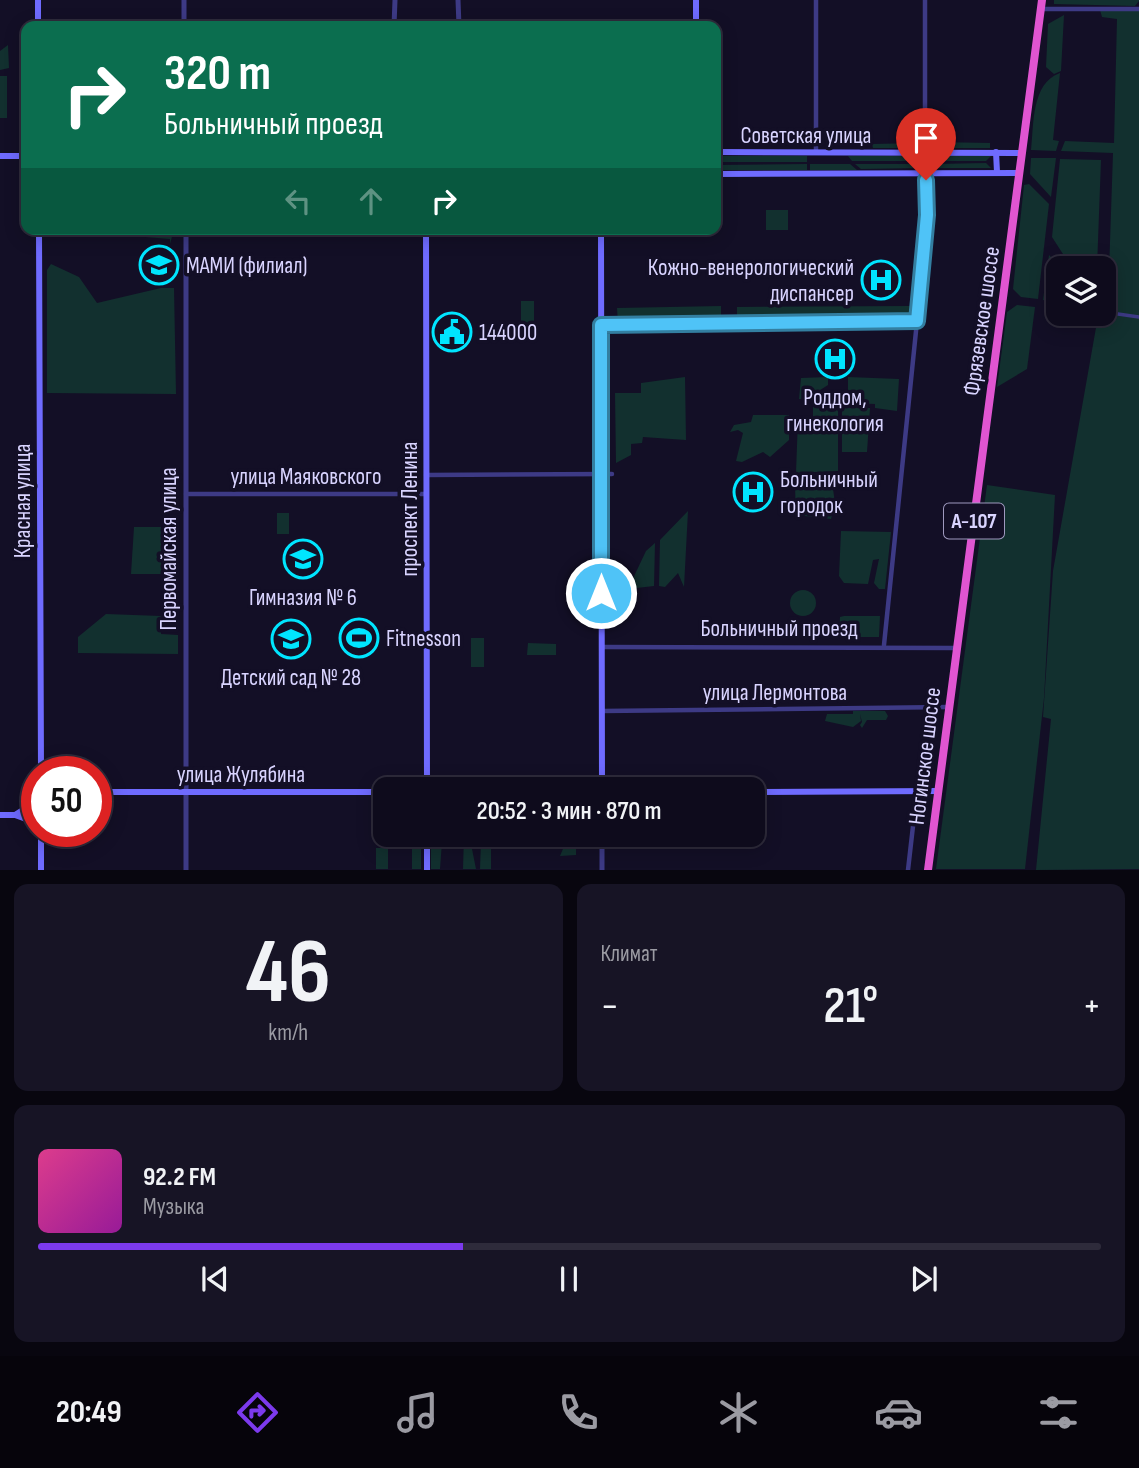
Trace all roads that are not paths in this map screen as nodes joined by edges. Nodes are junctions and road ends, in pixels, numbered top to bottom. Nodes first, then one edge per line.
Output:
1 (37, 0) edge
2 (184, 0) edge
3 (395, 0) edge
4 (458, 0) edge
5 (696, 0) edge
6 (816, 0) edge
7 (925, 0) edge
8 (1042, 4) edge
9 (1139, 9) edge
10 (38, 21) edge
11 (184, 21) edge
12 (394, 21) edge
13 (459, 21) edge
14 (696, 21) edge
15 (721, 152) edge
16 (925, 152) junction
17 (996, 152) junction
18 (816, 153) junction
19 (1022, 153) junction
20 (0, 156) edge
21 (21, 156) edge
22 (997, 172) junction
23 (926, 173) junction
24 (1020, 173) junction
25 (721, 174) edge
26 (38, 235) edge
27 (186, 235) edge
28 (426, 235) edge
29 (601, 235) edge
30 (1116, 314) edge
31 (1139, 317) edge
32 (917, 321) junction
33 (601, 325) junction
34 (601, 474) junction
35 (612, 474) dead end
36 (426, 475) junction
37 (186, 494) junction
38 (426, 494) junction
39 (884, 645) junction
40 (601, 646) junction
41 (957, 648) junction
42 (949, 707) junction
43 (602, 711) junction
44 (41, 756) edge
45 (427, 777) edge
46 (602, 777) edge
47 (917, 791) junction
48 (939, 791) junction
49 (112, 792) edge
50 (186, 792) junction
51 (373, 792) edge
52 (765, 792) edge
53 (21, 811) edge
54 (0, 815) edge
55 (15, 815) junction
56 (21, 817) edge
57 (41, 847) edge
58 (427, 847) edge
59 (602, 847) edge
60 (41, 870) edge
61 (186, 870) edge
62 (428, 870) edge
63 (602, 870) edge
64 (908, 870) edge
65 (929, 870) edge

1 - 10 main road
2 - 11 street
3 - 12 street
4 - 13 street
5 - 14 main road
6 - 18 street
7 - 16 street
8 - 9 street
8 - 19 highway, Фрязевское шоссе / А-107
15 - 18 main road, Советская улица
16 - 17 main road, Советская улица
16 - 18 main road, Советская улица
17 - 19 main road, Советская улица
17 - 22 main road
19 - 24 highway, Фрязевское шоссе / А-107
20 - 21 main road
22 - 23 main road, Советская улица
22 - 24 main road, Советская улица
23 - 25 main road, Советская улица
23 - 32 street
24 - 41 highway, Фрязевское шоссе / А-107
26 - 44 main road, Красная улица
27 - 37 street, Первомайская улица
28 - 36 main road, проспект Ленина
29 - 33 main road
30 - 31 street
32 - 33 street
32 - 39 street
33 - 34 main road
34 - 35 street
34 - 36 street
34 - 40 main road
36 - 38 main road, проспект Ленина
37 - 38 street, улица Маяковского
37 - 50 street, Первомайская улица
38 - 45 main road, проспект Ленина
39 - 40 street, Больничный проезд
39 - 41 street, Больничный проезд
40 - 43 main road
41 - 42 highway, Ногинское шоссе / А-107
42 - 43 street, улица Лермонтова
42 - 48 highway, Ногинское шоссе / А-107
43 - 46 main road
47 - 48 main road
47 - 52 main road
47 - 64 street
48 - 65 highway, Ногинское шоссе / А-107
49 - 50 main road, улица Жулябина
50 - 51 main road, улица Жулябина
50 - 61 street, Первомайская улица
53 - 55 main road
54 - 55 main road
55 - 56 main road
57 - 60 main road
58 - 62 main road
59 - 63 street

